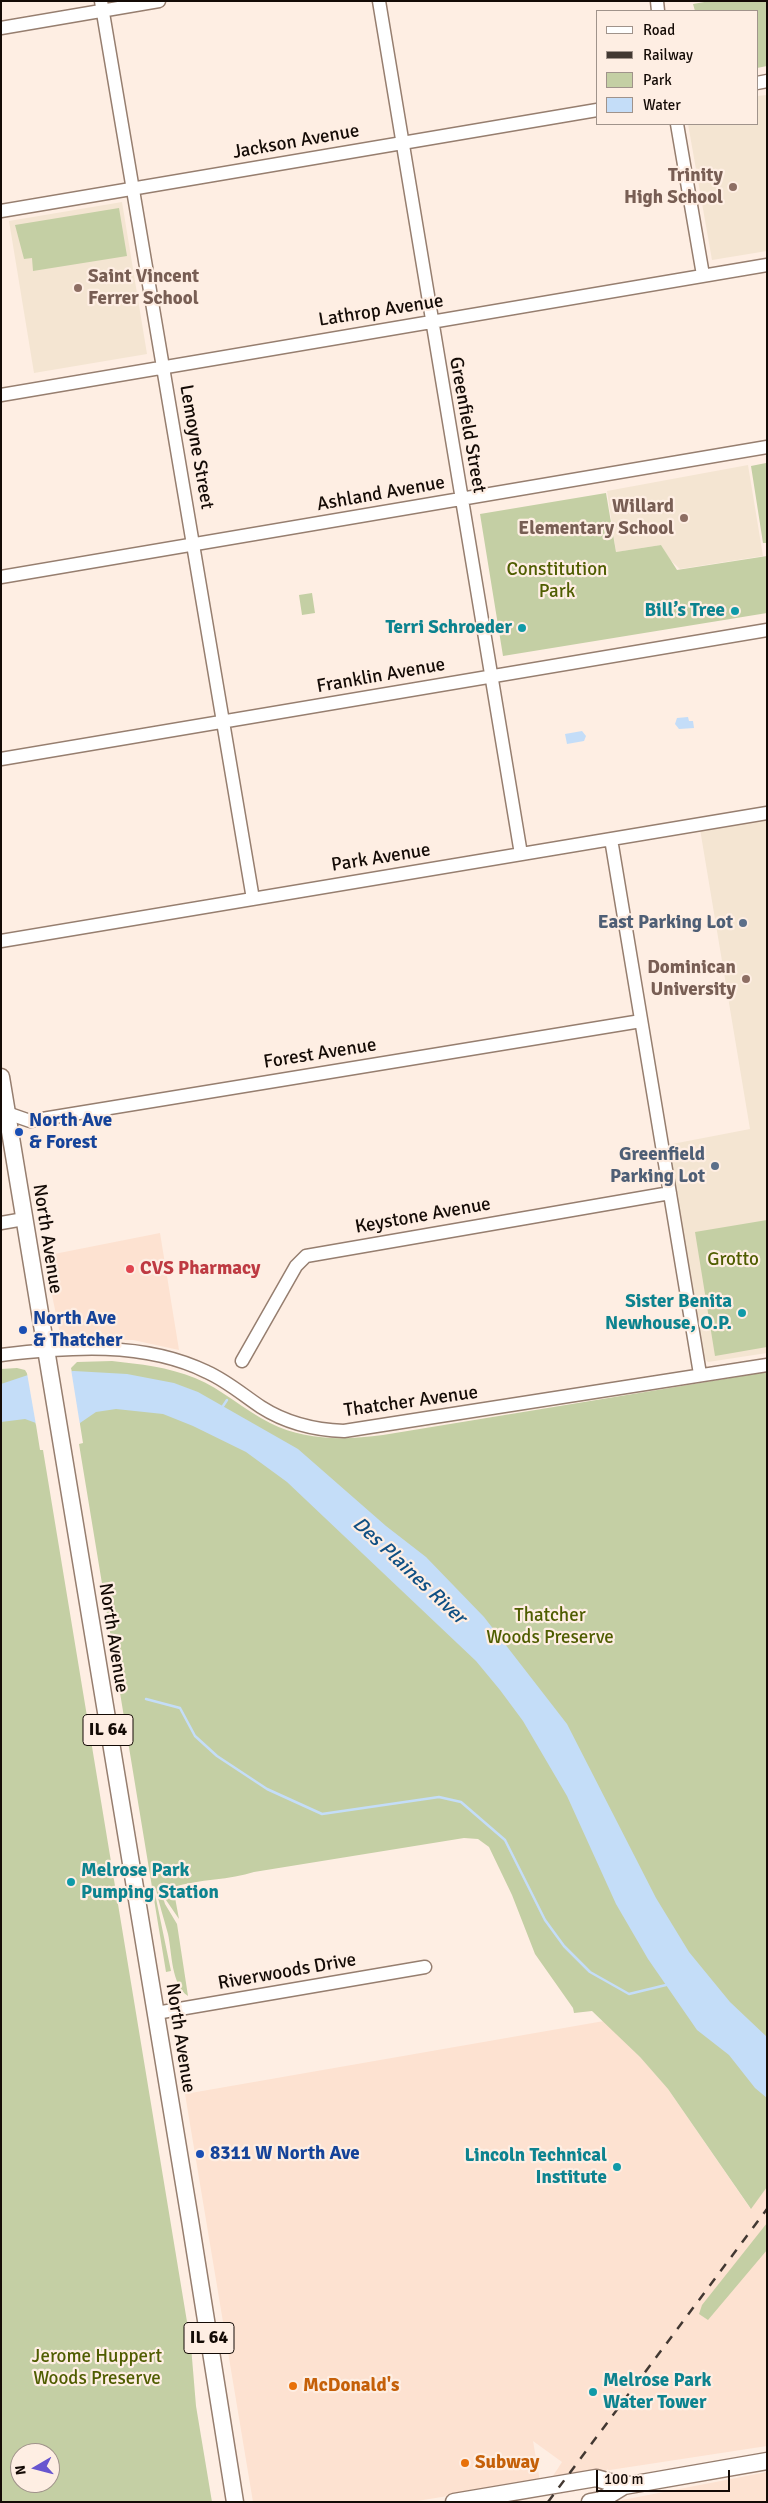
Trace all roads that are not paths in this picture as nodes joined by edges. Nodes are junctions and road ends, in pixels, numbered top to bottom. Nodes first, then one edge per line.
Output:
1 (159, 1) edge
2 (378, 1) edge
3 (102, 6) edge
4 (1, 28) edge
5 (596, 110) edge
6 (677, 125) edge
7 (402, 142) junction
8 (132, 190) junction
9 (1, 211) edge
10 (767, 264) edge
11 (703, 275) junction
12 (432, 322) junction
13 (163, 366) junction
14 (1, 394) edge
15 (767, 447) edge
16 (461, 499) junction
17 (194, 545) junction
18 (1, 577) edge
19 (767, 630) edge
20 (491, 677) junction
21 (224, 722) junction
22 (1, 759) edge
23 (767, 813) edge
24 (611, 839) junction
25 (521, 854) junction
26 (253, 898) junction
27 (1, 941) edge
28 (640, 1021) junction
29 (2, 1082) edge
30 (7, 1114) junction
31 (670, 1193) junction
32 (24, 1219) junction
33 (1, 1222) edge
34 (45, 1351) junction
35 (1, 1355) edge
36 (242, 1361) dead end
37 (767, 1365) edge
38 (700, 1374) junction
39 (425, 1967) dead end
40 (156, 2013) junction
41 (767, 2461) edge
42 (624, 2486) junction
43 (234, 2502) edge
44 (454, 2502) edge
45 (590, 2502) edge

1 - 3 street
2 - 7 street, Greenfield Street
3 - 4 street
3 - 8 street, Lemoyne Street
5 - 7 street, Jackson Avenue
6 - 11 street
7 - 8 street, Jackson Avenue
7 - 12 street, Greenfield Street
8 - 9 street, Jackson Avenue
8 - 13 street, Lemoyne Street
10 - 11 street, Lathrop Avenue
11 - 12 street, Lathrop Avenue
12 - 13 street, Lathrop Avenue
12 - 16 street, Greenfield Street
13 - 14 street, Lathrop Avenue
13 - 17 street, Lemoyne Street
15 - 16 street, Ashland Avenue
16 - 17 street, Ashland Avenue
16 - 20 street, Greenfield Street
17 - 18 street, Ashland Avenue
17 - 21 street, Lemoyne Street
19 - 20 street, Franklin Avenue
20 - 21 street, Franklin Avenue
20 - 25 street, Greenfield Street
21 - 22 street, Franklin Avenue
21 - 26 street, Lemoyne Street
23 - 24 street, Park Avenue
24 - 25 street, Park Avenue
24 - 28 street
25 - 26 street, Park Avenue
26 - 27 street, Park Avenue
28 - 30 street, Forest Avenue
28 - 31 street
29 - 30 main road, North Avenue / IL 64
30 - 32 main road, North Avenue / IL 64
31 - 36 street, Keystone Avenue
31 - 38 street
32 - 33 street
32 - 34 main road, North Avenue / IL 64
34 - 35 street, Thatcher Avenue
34 - 38 street, Thatcher Avenue
34 - 40 main road, North Avenue / IL 64
37 - 38 street, Thatcher Avenue
39 - 40 street, Riverwoods Drive
40 - 43 main road, North Avenue / IL 64
41 - 42 main road
42 - 44 main road
42 - 45 main road

